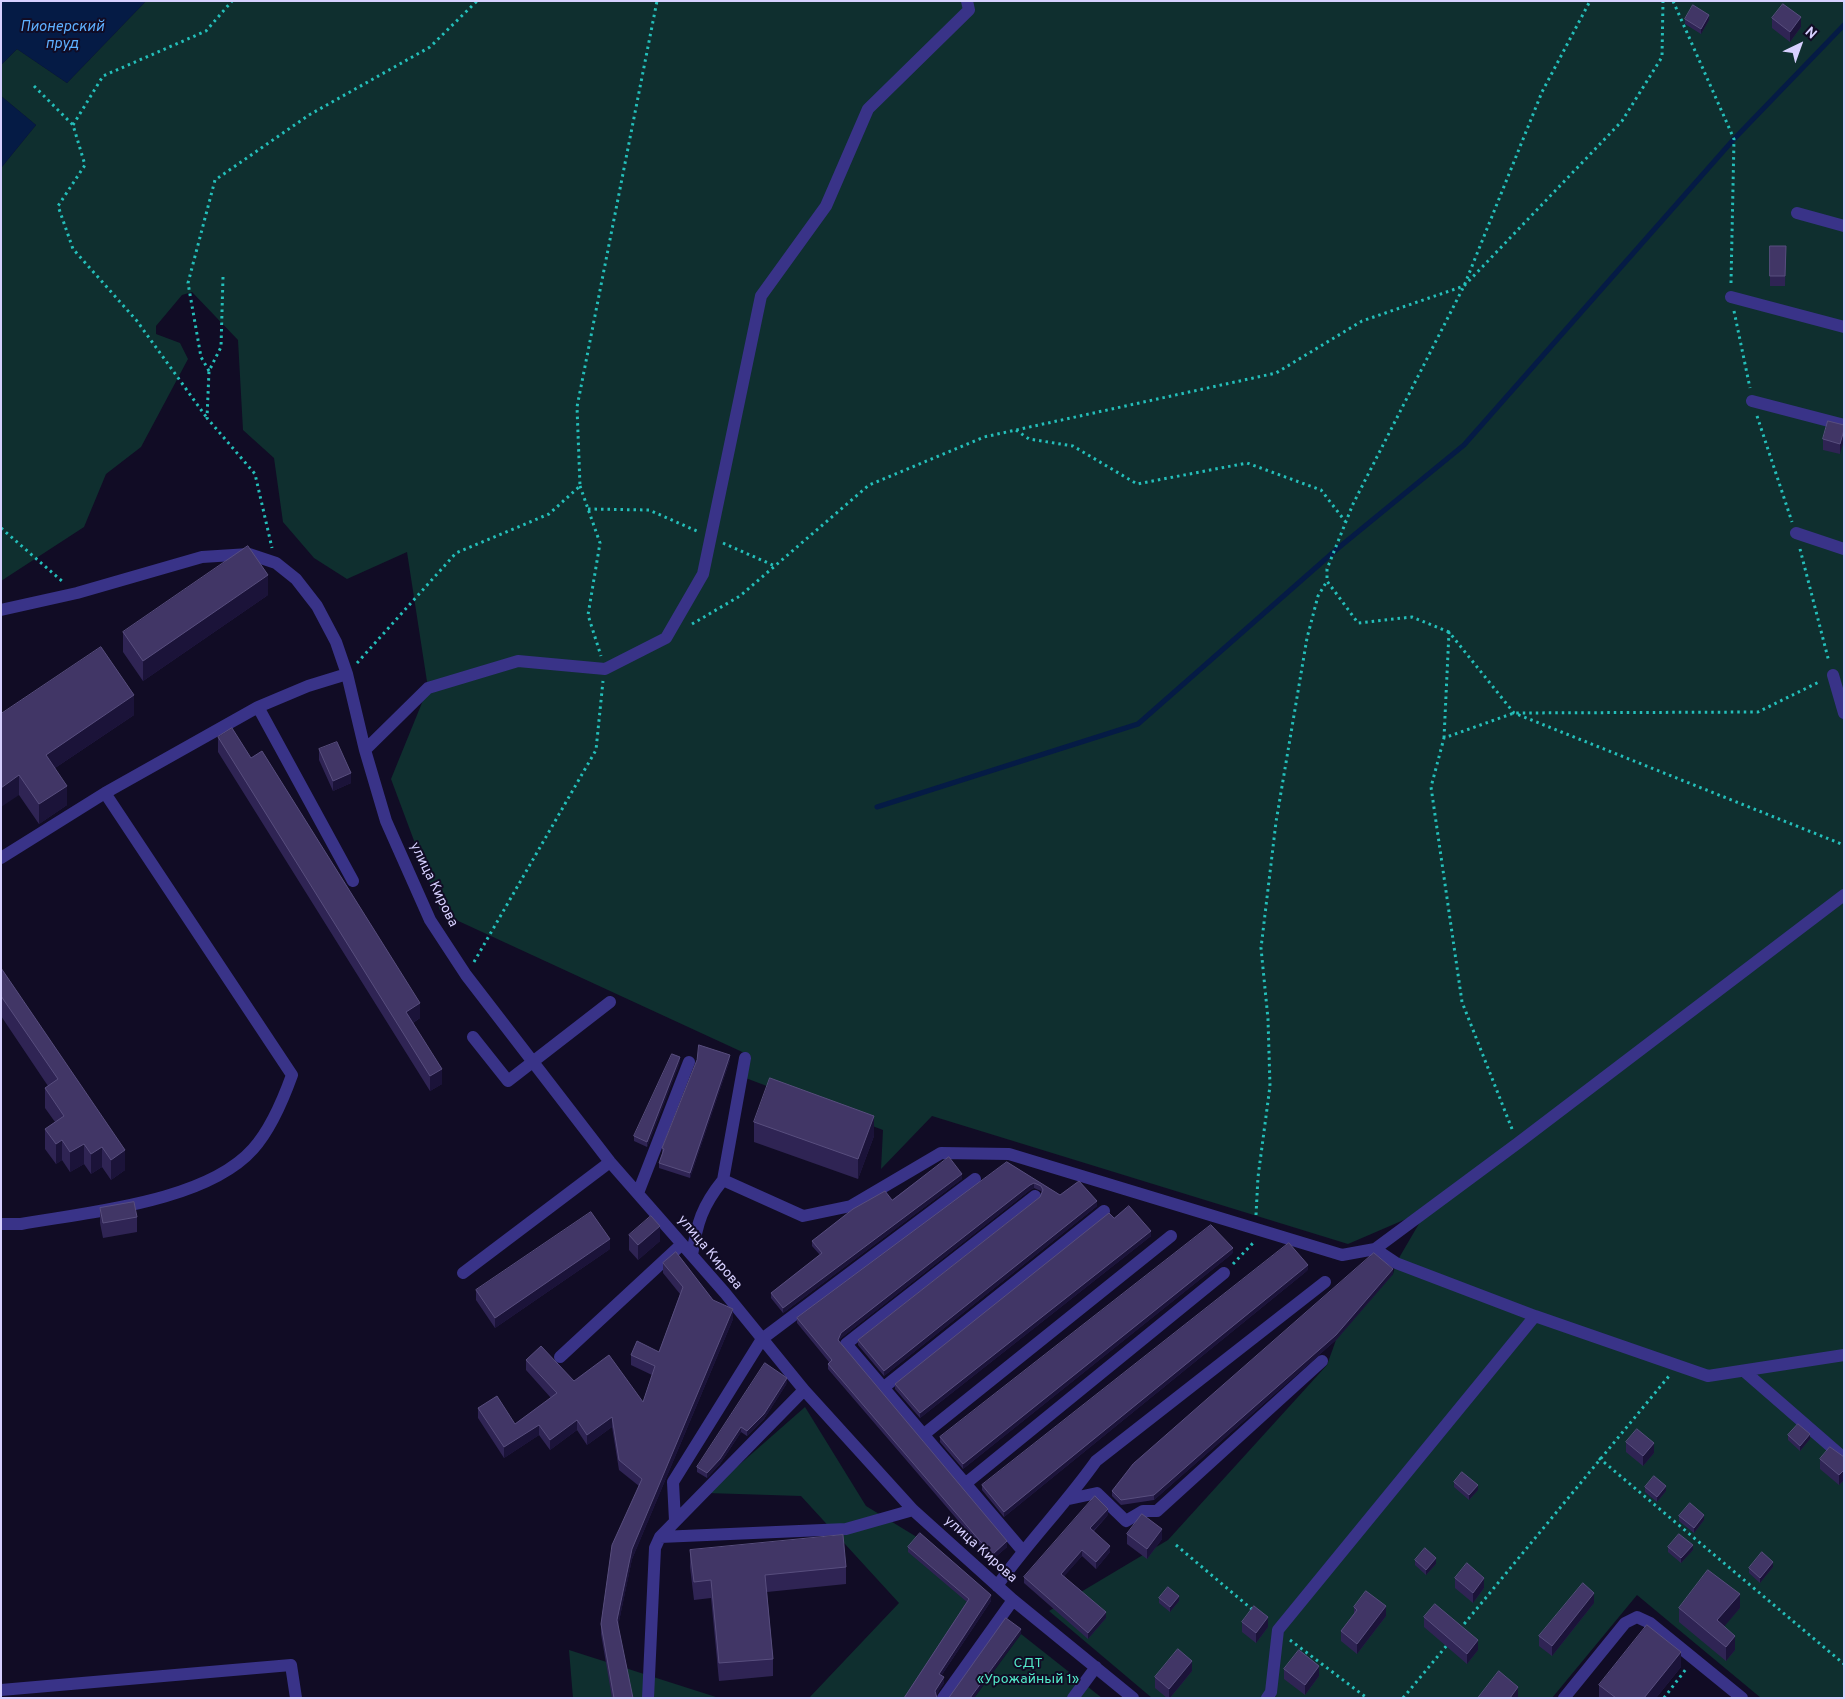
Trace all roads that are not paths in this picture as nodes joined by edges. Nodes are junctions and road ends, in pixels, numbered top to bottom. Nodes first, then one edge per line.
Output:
1 (967, 1) edge
2 (1797, 213) dead end
3 (1844, 226) edge
4 (1731, 297) road end
5 (1844, 327) edge
6 (1752, 400) road end
7 (1844, 425) edge
8 (1796, 533) dead end
9 (1844, 549) edge
10 (1, 610) edge
11 (347, 674) junction
12 (1833, 675) road end
13 (258, 707) junction
14 (1844, 713) edge
15 (364, 750) junction
16 (105, 793) junction
17 (1, 858) edge
18 (353, 881) dead end
19 (1844, 895) edge
20 (610, 1002) dead end
21 (473, 1037) dead end
22 (745, 1058) dead end
23 (689, 1062) dead end
24 (533, 1064) junction
25 (610, 1162) junction
26 (975, 1179) dead end
27 (723, 1180) junction
28 (638, 1193) junction
29 (1035, 1196) dead end
30 (1104, 1211) dead end
31 (1, 1224) edge
32 (1171, 1236) dead end
33 (682, 1244) junction
34 (1374, 1249) junction
35 (692, 1255) junction
36 (463, 1273) dead end
37 (1224, 1273) road end
38 (1325, 1282) dead end
39 (1535, 1316) junction
40 (762, 1339) junction
41 (1844, 1355) edge
42 (560, 1357) dead end
43 (1322, 1361) dead end
44 (1744, 1371) junction
45 (883, 1388) junction
46 (804, 1390) junction
47 (923, 1435) junction
48 (1844, 1458) edge
49 (965, 1484) junction
50 (1069, 1498) junction
51 (913, 1510) junction
52 (675, 1520) junction
53 (660, 1537) junction
54 (1022, 1550) junction
55 (997, 1586) junction
56 (1014, 1600) junction
57 (1096, 1667) junction
58 (1, 1690) edge
59 (296, 1698) edge
60 (648, 1698) edge
61 (943, 1698) edge
62 (1072, 1698) edge
63 (1133, 1698) edge
64 (1267, 1698) edge
65 (1564, 1698) edge
66 (1742, 1698) edge

1 - 15 street
2 - 3 street
4 - 5 street
6 - 7 street
8 - 9 street
10 - 11 street, улица Кирова
11 - 13 street
11 - 15 street, улица Кирова
12 - 14 street
13 - 16 street
13 - 18 street
15 - 24 street, улица Кирова
16 - 17 street
16 - 31 street
19 - 34 street
20 - 24 street
21 - 24 street
22 - 27 street
23 - 28 street
24 - 25 street, улица Кирова
25 - 28 street, улица Кирова
25 - 36 street
26 - 40 street
27 - 34 street
27 - 35 street
28 - 33 street, улица Кирова
29 - 45 street
30 - 45 street
32 - 47 street
33 - 35 street, улица Кирова
33 - 42 street
34 - 39 street
35 - 40 street, улица Кирова
37 - 49 street
38 - 50 street
39 - 44 street
39 - 64 street
40 - 46 street, улица Кирова
40 - 52 street
41 - 44 street
43 - 50 street
44 - 48 street
45 - 47 street
46 - 51 street, улица Кирова
46 - 52 street
47 - 49 street
49 - 54 street
50 - 54 street
51 - 53 street
51 - 55 street, улица Кирова
52 - 53 street
53 - 60 street
54 - 55 street
55 - 56 street, улица Кирова
56 - 57 street, улица Кирова
56 - 61 street
57 - 62 street
57 - 63 street, улица Кирова
58 - 59 street
65 - 66 street

